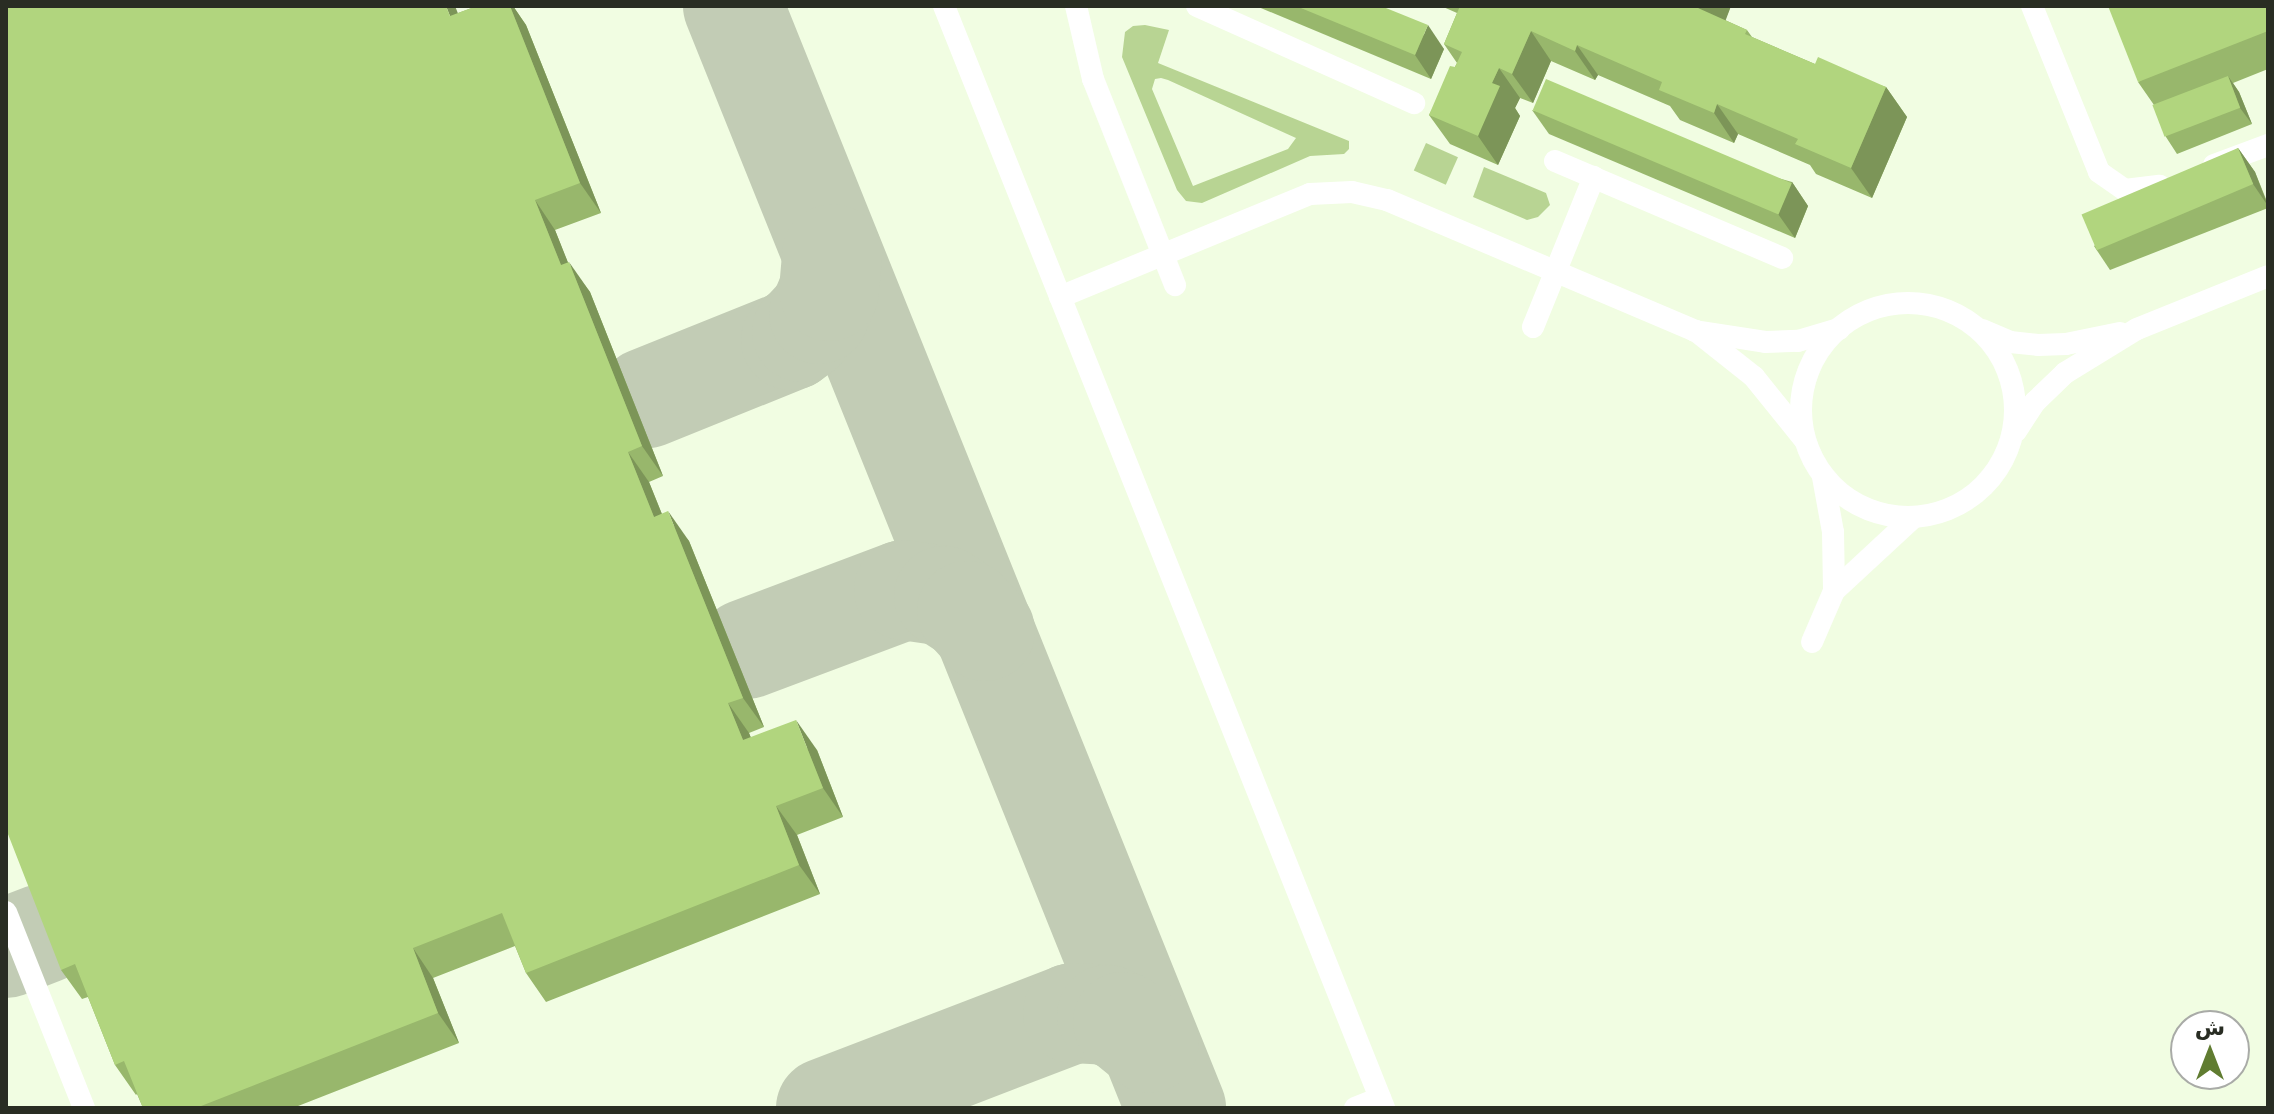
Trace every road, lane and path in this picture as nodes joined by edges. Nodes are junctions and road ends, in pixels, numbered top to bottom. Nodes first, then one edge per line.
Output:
1 (944, 6) edge
2 (1076, 6) edge
3 (1197, 6) edge
4 (2032, 6) edge
5 (1414, 103) dead end
6 (2268, 145) edge
7 (1555, 161) dead end
8 (1594, 177) junction
9 (1161, 256) junction
10 (1782, 258) dead end
11 (1555, 271) junction
12 (2268, 276) edge
13 (1175, 285) dead end
14 (1060, 297) junction
15 (1533, 327) dead end
16 (1975, 328) junction
17 (1839, 329) junction
18 (2137, 329) junction
19 (1695, 331) junction
20 (2013, 435) junction
21 (1804, 439) junction
22 (1822, 475) junction
23 (1914, 517) junction
24 (1834, 591) junction
25 (1812, 642) dead end
26 (6, 912) edge
27 (1382, 1103) edge
28 (84, 1108) edge
29 (1355, 1108) edge

1 - 14 lane
2 - 9 lane
3 - 5 lane
4 - 6 lane
7 - 8 lane
8 - 10 lane
8 - 11 lane
9 - 11 lane
9 - 13 lane
9 - 14 lane
11 - 15 lane
11 - 19 lane
12 - 18 lane
14 - 27 lane
16 - 17 lane
16 - 18 lane
16 - 20 lane
17 - 19 lane
17 - 21 lane
18 - 20 lane
19 - 21 lane
20 - 23 lane
21 - 22 lane
22 - 23 lane
22 - 24 lane
23 - 24 lane
24 - 25 lane
26 - 28 lane
27 - 29 lane

